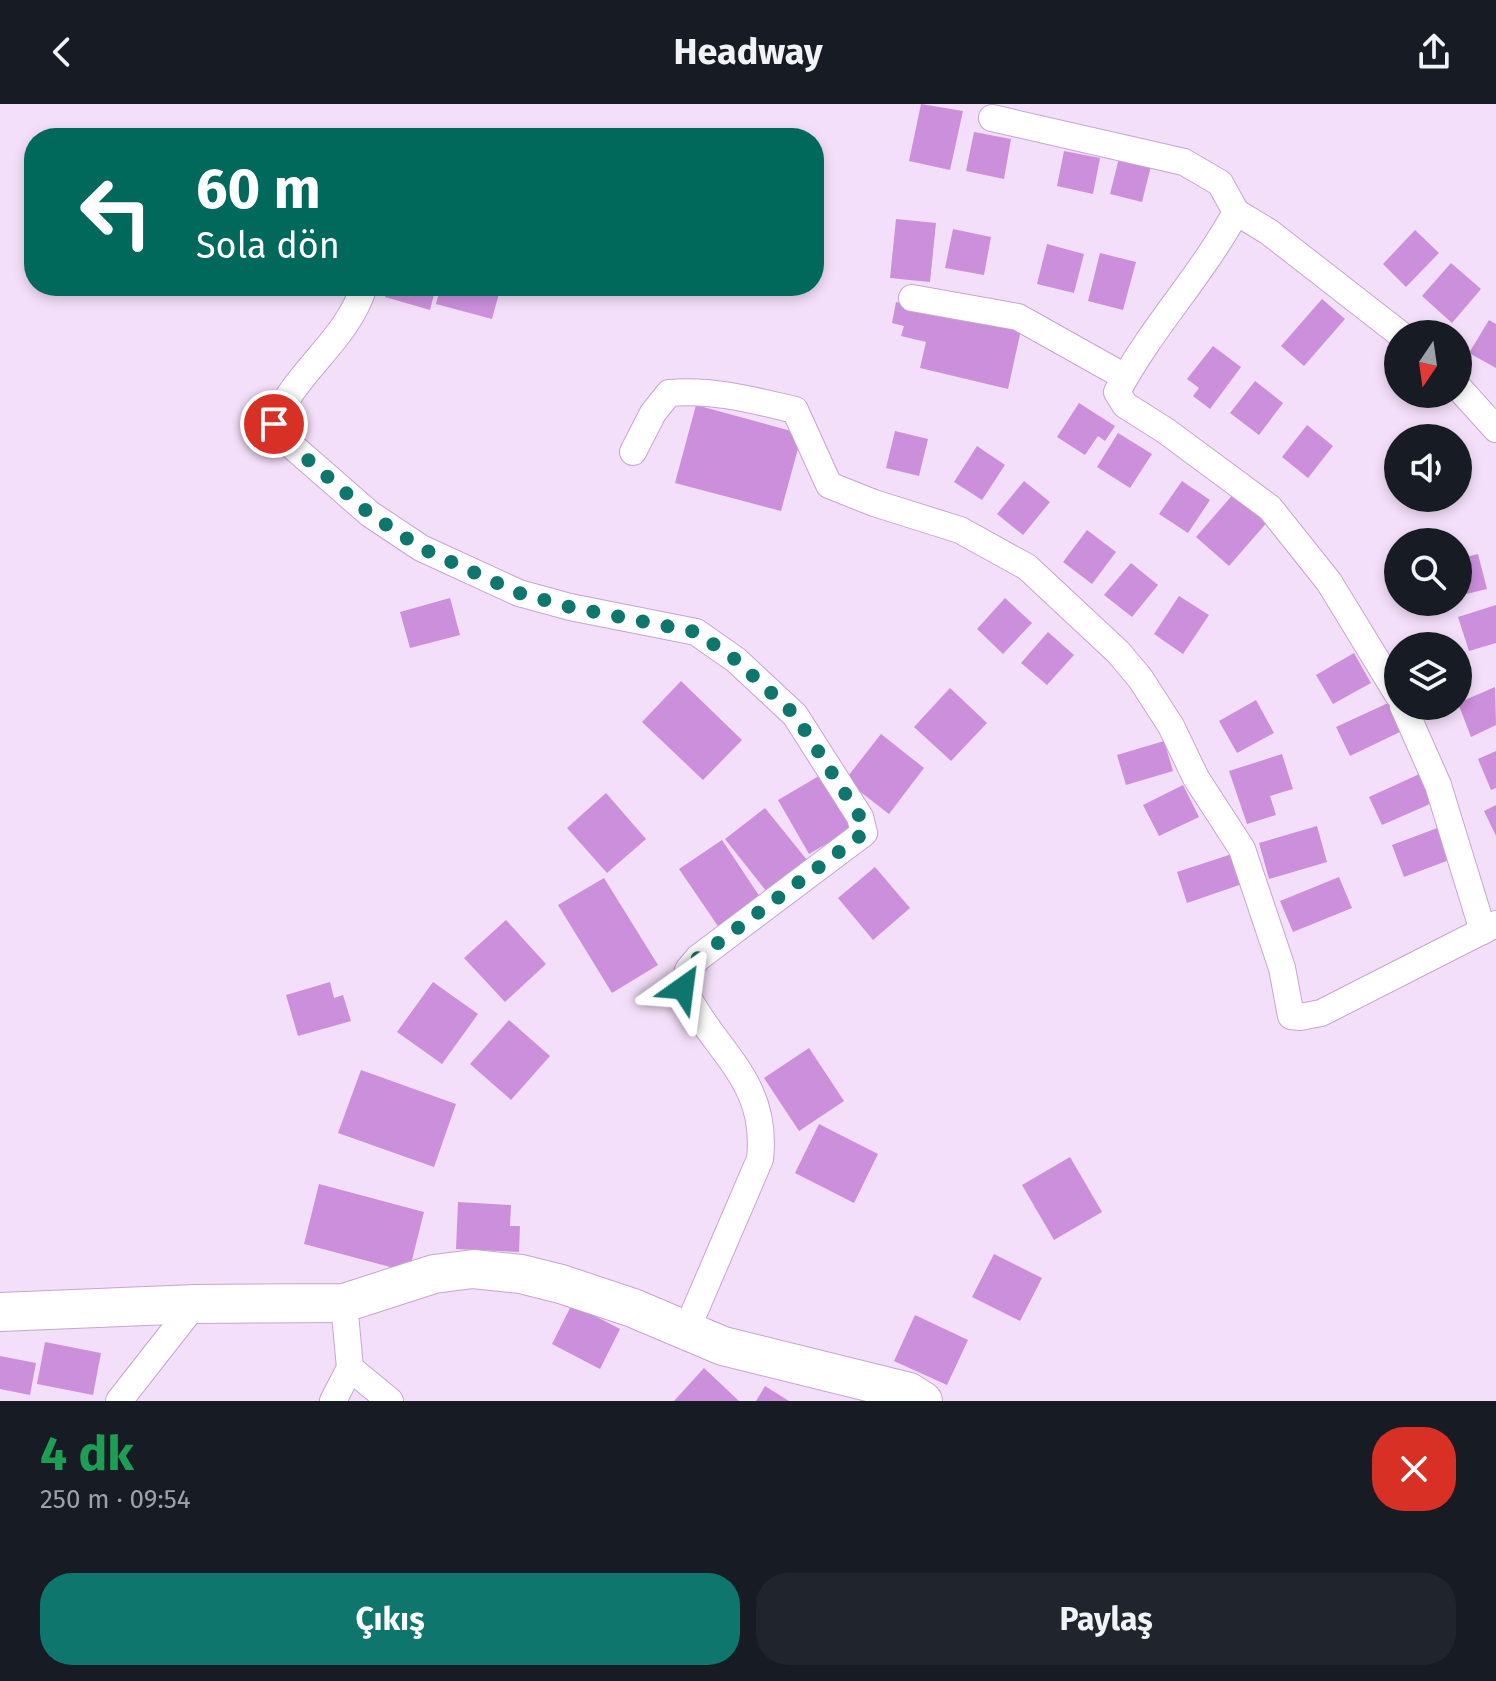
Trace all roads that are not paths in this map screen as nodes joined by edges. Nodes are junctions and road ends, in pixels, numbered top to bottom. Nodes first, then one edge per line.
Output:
1 (992, 118) dead end
2 (1236, 212) junction
3 (359, 296) edge
4 (912, 298) dead end
5 (1384, 322) edge
6 (1125, 377) junction
7 (1472, 402) edge
8 (1496, 429) edge
9 (633, 452) dead end
10 (1384, 672) edge
11 (1409, 720) edge
12 (1490, 928) edge
13 (344, 1303) junction
14 (195, 1304) junction
15 (0, 1312) edge
16 (687, 1329) junction
17 (350, 1368) junction
18 (119, 1401) edge
19 (333, 1401) edge
20 (390, 1401) edge
21 (923, 1401) edge

1 - 2 street
2 - 5 street
2 - 6 street
3 - 16 street
4 - 6 street
6 - 10 street
7 - 8 street
9 - 12 street
11 - 12 street
13 - 14 street
13 - 16 street
13 - 17 street
14 - 15 street
14 - 18 street
16 - 21 street
17 - 19 street
17 - 20 street

